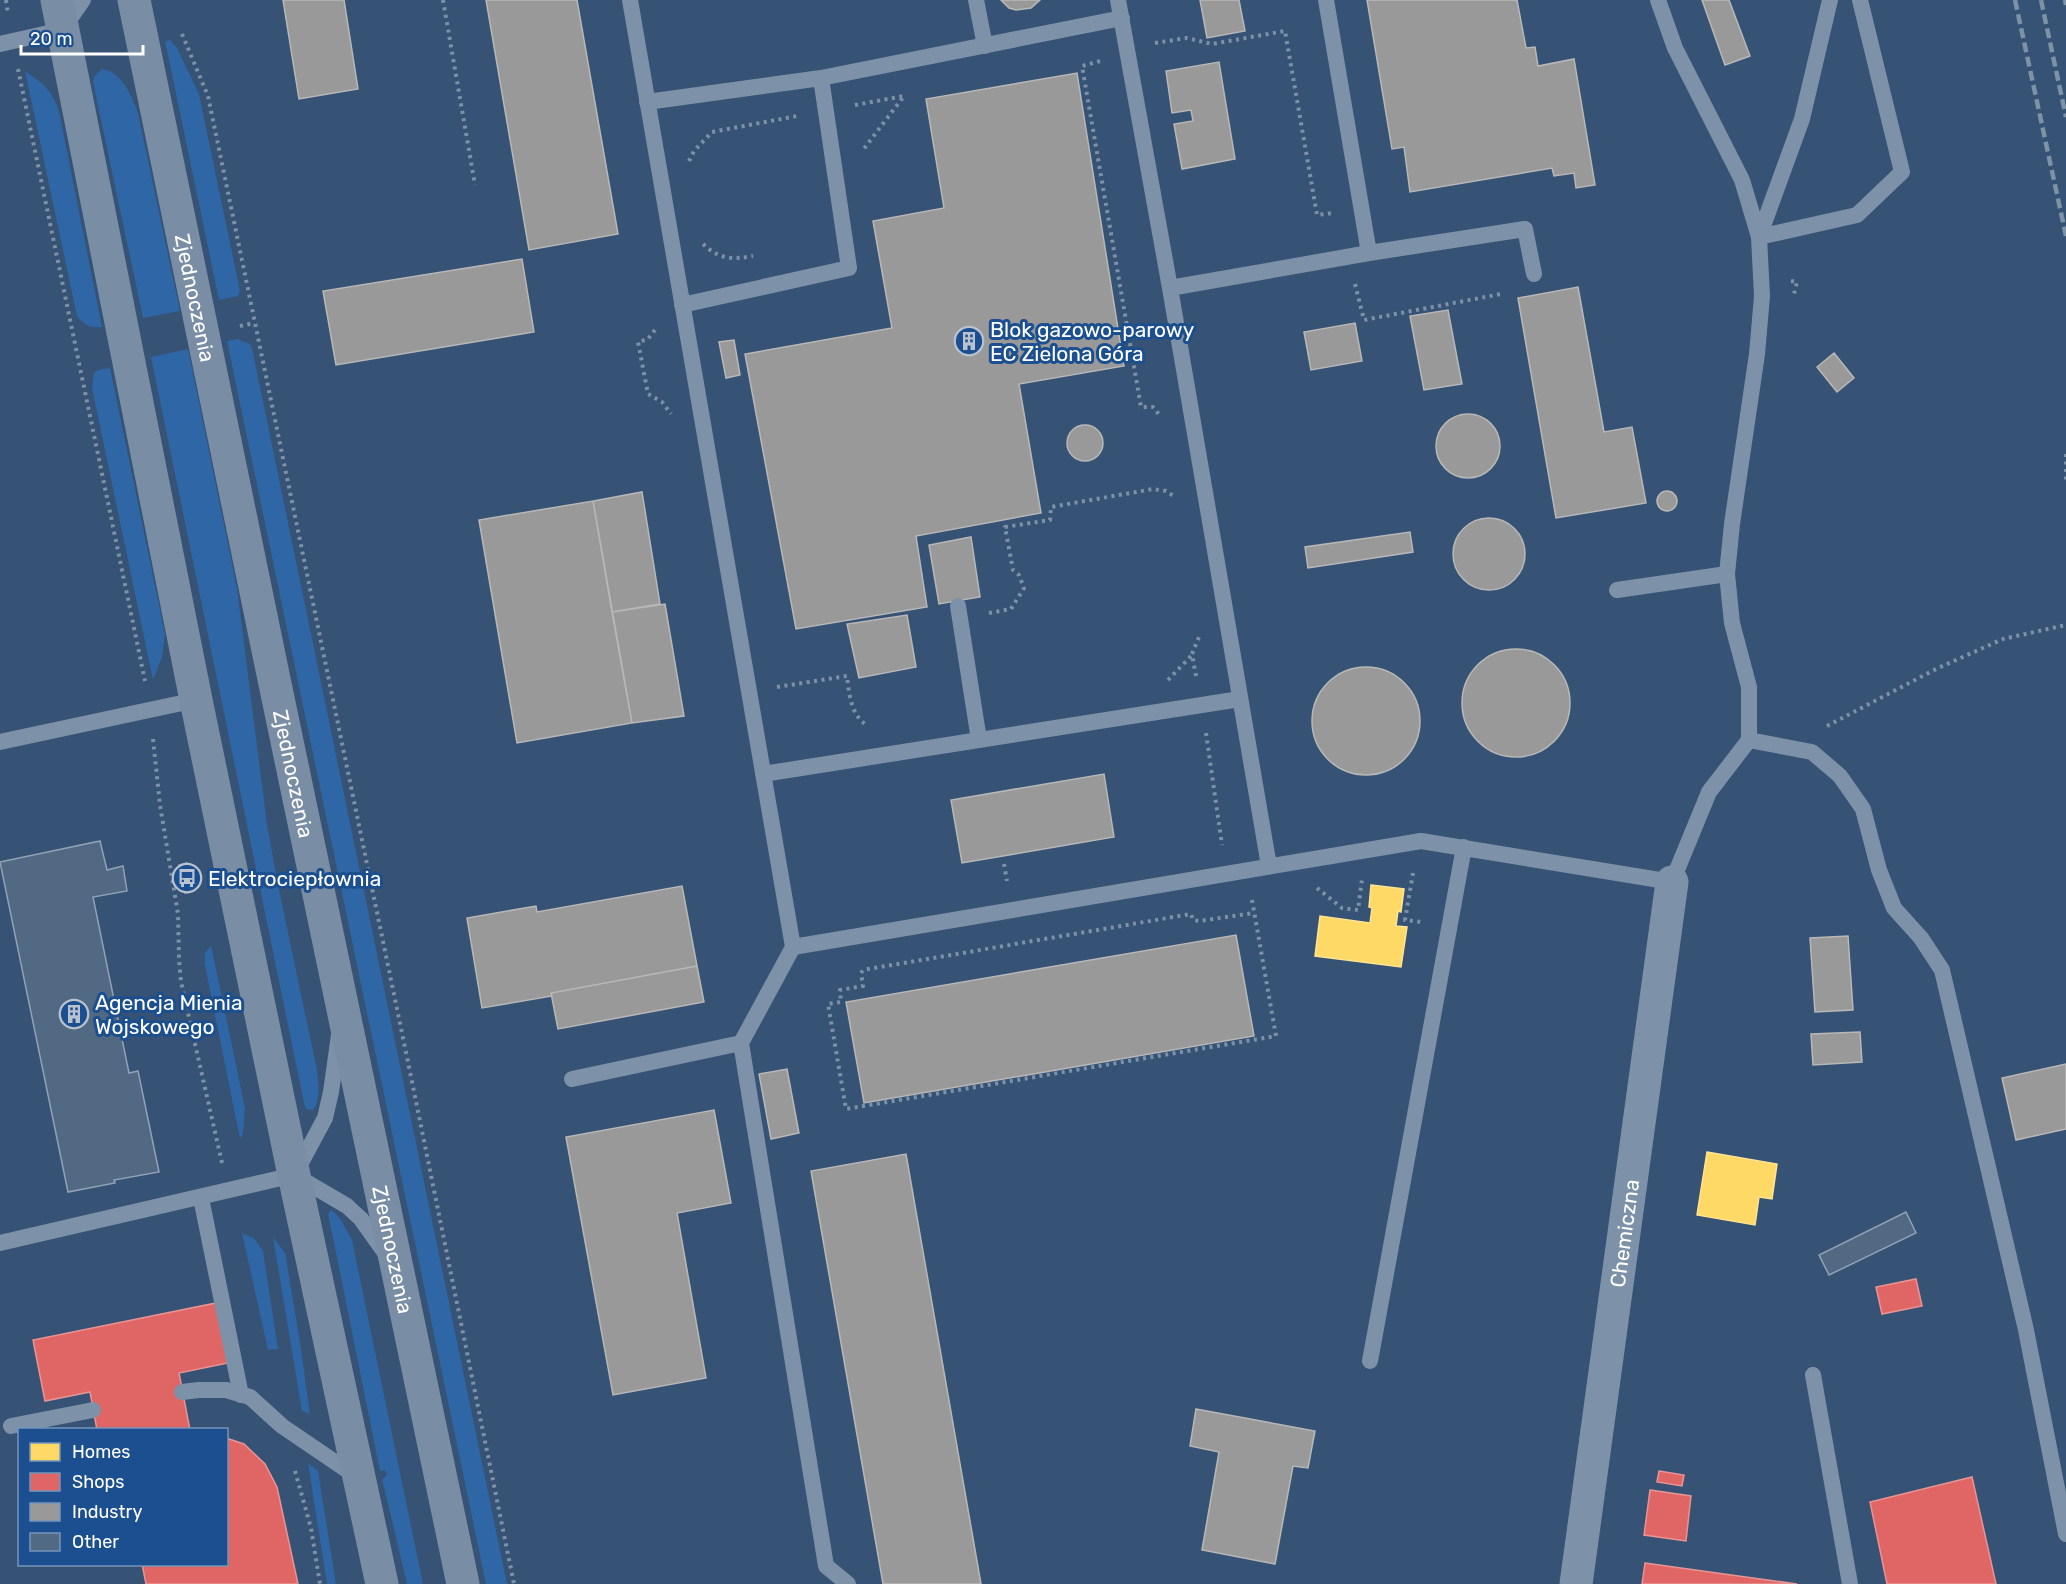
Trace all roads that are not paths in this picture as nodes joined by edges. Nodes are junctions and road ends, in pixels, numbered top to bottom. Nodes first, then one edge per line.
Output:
1 (83, 0) edge
2 (134, 0) edge
3 (630, 0) edge
4 (976, 0) edge
5 (1118, 0) edge
6 (1326, 0) edge
7 (1658, 0) edge
8 (1830, 0) edge
9 (1860, 0) edge
10 (60, 15) edge
11 (1122, 18) junction
12 (6, 42) edge
13 (985, 45) junction
14 (820, 78) junction
15 (647, 102) junction
16 (1759, 237) junction
17 (1369, 253) junction
18 (1534, 274) dead end
19 (1170, 288) junction
20 (682, 305) junction
21 (1727, 574) junction
22 (1617, 590) dead end
23 (958, 606) dead end
24 (1240, 699) junction
25 (196, 700) junction
26 (979, 740) junction
27 (1749, 741) junction
28 (0, 742) edge
29 (763, 774) junction
30 (1464, 848) junction
31 (1269, 866) junction
32 (1672, 882) junction
33 (793, 948) junction
34 (343, 1008) junction
35 (741, 1043) junction
36 (572, 1079) dead end
37 (294, 1175) junction
38 (201, 1198) junction
39 (0, 1243) edge
40 (396, 1267) junction
41 (1370, 1361) dead end
42 (1813, 1375) dead end
43 (182, 1392) dead end
44 (241, 1395) junction
45 (93, 1410) dead end
46 (11, 1426) dead end
47 (358, 1478) junction
48 (2066, 1534) edge
49 (382, 1584) edge
50 (463, 1584) edge
51 (848, 1584) edge
52 (1576, 1584) edge
53 (1850, 1584) edge

1 - 10 lane
2 - 34 main road, Zjednoczenia
3 - 15 lane
4 - 13 lane
5 - 11 lane
6 - 17 lane
7 - 16 lane
8 - 16 lane
9 - 16 lane
10 - 12 lane
10 - 25 main road
11 - 13 lane
11 - 19 lane
13 - 14 lane
14 - 15 lane
14 - 20 lane
15 - 20 lane
16 - 21 lane
17 - 18 lane
17 - 19 lane
19 - 24 lane
20 - 29 lane
21 - 22 lane
21 - 27 lane
23 - 26 lane
24 - 26 lane
24 - 31 lane
25 - 28 lane
25 - 37 main road
26 - 29 lane
27 - 32 lane
27 - 48 lane
29 - 33 lane
30 - 31 lane
30 - 32 lane
30 - 41 lane
31 - 33 lane
32 - 52 street, Chemiczna
33 - 35 lane
34 - 37 lane
34 - 40 main road, Zjednoczenia
35 - 36 lane
35 - 51 lane
37 - 38 lane
37 - 40 lane
37 - 47 main road
38 - 39 lane
38 - 44 lane
40 - 50 main road, Zjednoczenia
42 - 53 lane
43 - 44 lane
44 - 47 lane
45 - 46 lane
47 - 49 main road

